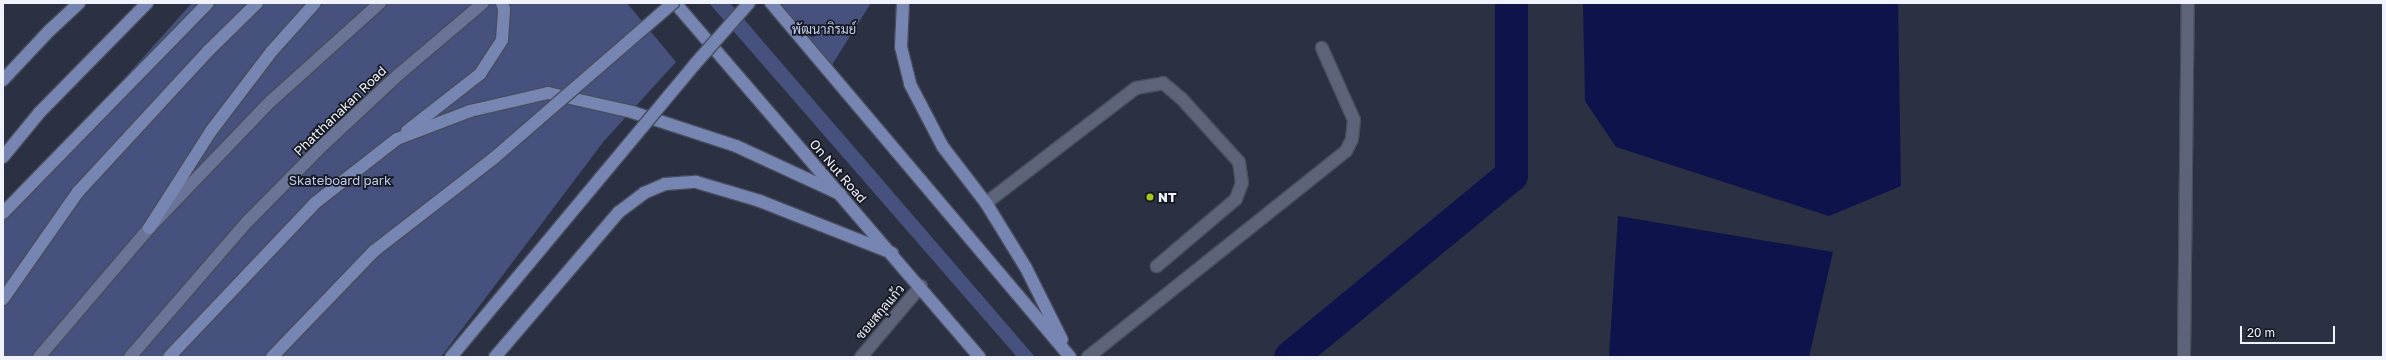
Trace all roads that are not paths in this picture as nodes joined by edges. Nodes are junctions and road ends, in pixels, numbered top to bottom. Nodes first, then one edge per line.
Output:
1 (79, 3) edge
2 (147, 3) edge
3 (208, 3) edge
4 (257, 3) edge
5 (315, 3) edge
6 (380, 3) edge
7 (483, 3) edge
8 (502, 3) edge
9 (674, 3) edge
10 (749, 3) edge
11 (770, 3) edge
12 (903, 3) edge
13 (2188, 3) edge
14 (1322, 48) dead end
15 (3, 80) edge
16 (397, 139) junction
17 (3, 157) edge
18 (840, 194) junction
19 (986, 203) junction
20 (3, 213) edge
21 (149, 228) junction
22 (892, 253) junction
23 (1156, 266) dead end
24 (920, 286) junction
25 (3, 299) edge
26 (39, 357) edge
27 (130, 357) edge
28 (169, 357) edge
29 (272, 357) edge
30 (451, 357) edge
31 (495, 357) edge
32 (861, 357) edge
33 (980, 357) edge
34 (1070, 357) edge
35 (1088, 357) edge
36 (2184, 357) edge

1 - 15 main road
2 - 17 main road
3 - 20 main road
4 - 25 main road
5 - 21 main road
6 - 21 main road
7 - 27 main road, Phatthanakan Road
8 - 16 main road
9 - 18 main road, On Nut Road
9 - 29 main road, bridge
10 - 30 main road, bridge
11 - 34 main road
12 - 19 main road
13 - 36 street
14 - 35 street
16 - 18 main road
16 - 28 main road
18 - 22 main road, On Nut Road
19 - 23 street
19 - 34 main road
21 - 26 main road
22 - 24 main road, On Nut Road
22 - 31 main road
24 - 32 street, ซอยสกุลแก้ว
24 - 33 main road, On Nut Road

